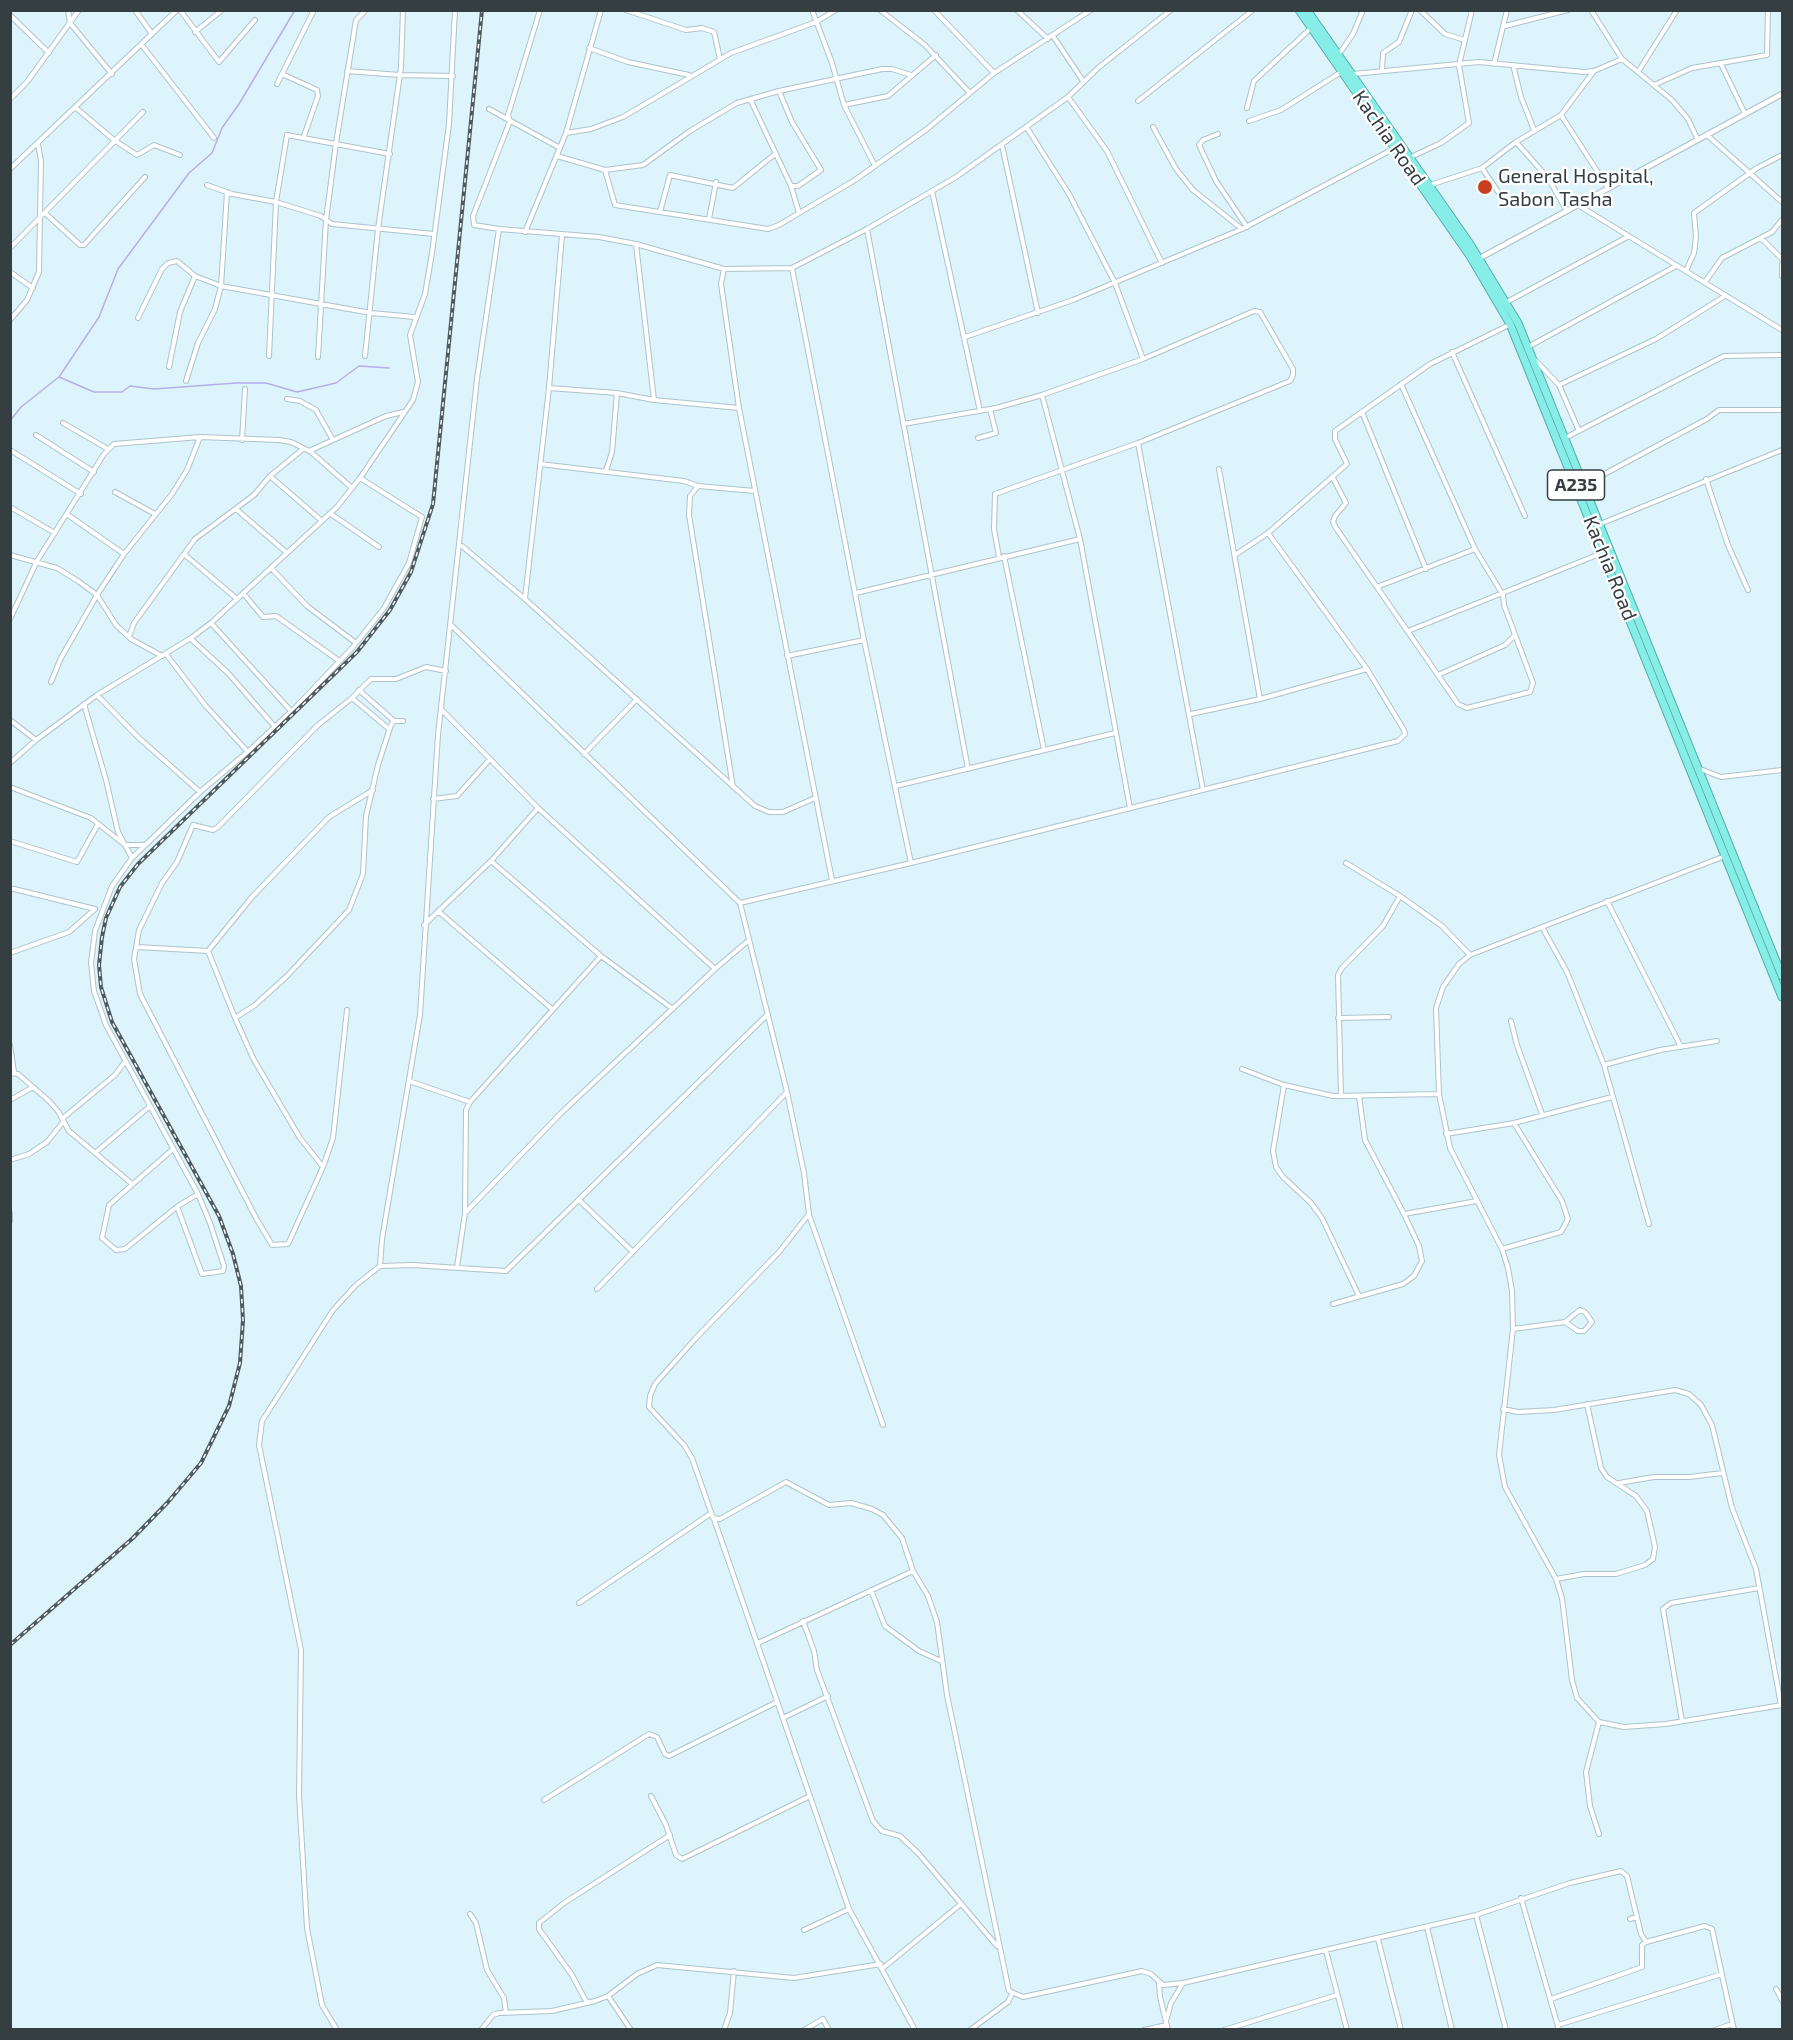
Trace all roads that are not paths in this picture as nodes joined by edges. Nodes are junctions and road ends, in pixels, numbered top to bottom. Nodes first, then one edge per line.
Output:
1 (68, 10) edge
2 (79, 10) edge
3 (135, 10) edge
4 (178, 10) edge
5 (222, 10) edge
6 (366, 10) edge
7 (403, 10) edge
8 (455, 10) edge
9 (540, 10) edge
10 (601, 10) edge
11 (626, 10) edge
12 (812, 10) edge
13 (836, 10) edge
14 (880, 10) edge
15 (934, 10) edge
16 (1017, 10) edge
17 (1091, 10) edge
18 (1171, 10) edge
19 (1253, 10) edge
20 (1299, 10) edge
21 (1307, 10) edge
22 (1363, 10) edge
23 (1412, 10) edge
24 (1420, 10) edge
25 (1472, 10) edge
26 (1507, 10) edge
27 (1568, 10) edge
28 (1591, 10) edge
29 (1677, 10) edge
30 (1768, 10) edge
31 (314, 11) edge
32 (10, 15) edge
33 (255, 20) dead end
34 (816, 22) junction
35 (70, 23) junction
36 (1505, 26) junction
37 (1311, 28) junction
38 (195, 32) junction
39 (152, 34) junction
40 (1051, 37) junction
41 (1465, 40) junction
42 (141, 44) junction
43 (589, 48) junction
44 (49, 53) junction
45 (1339, 54) junction
46 (936, 55) junction
47 (720, 59) junction
48 (1622, 59) junction
49 (1494, 64) junction
50 (1721, 64) junction
51 (1459, 65) junction
52 (1513, 65) junction
53 (347, 71) junction
54 (1382, 71) junction
55 (1594, 71) junction
56 (1342, 72) junction
57 (1638, 72) junction
58 (112, 74) junction
59 (282, 74) junction
60 (994, 74) junction
61 (1352, 74) junction
62 (400, 75) junction
63 (453, 75) junction
64 (690, 75) junction
65 (911, 75) junction
66 (836, 77) junction
67 (1083, 81) junction
68 (277, 84) dead end
69 (1654, 85) junction
70 (779, 91) junction
71 (970, 93) junction
72 (1782, 94) edge
73 (1068, 97) junction
74 (10, 99) edge
75 (752, 100) junction
76 (1138, 101) dead end
77 (844, 105) junction
78 (76, 108) junction
79 (1247, 108) dead end
80 (489, 110) dead end
81 (143, 112) dead end
82 (1561, 114) junction
83 (1746, 114) junction
84 (510, 121) junction
85 (1249, 121) dead end
86 (1153, 127) dead end
87 (1027, 128) junction
88 (1534, 130) junction
89 (566, 133) junction
90 (1218, 134) dead end
91 (1707, 135) junction
92 (304, 136) junction
93 (214, 138) dead end
94 (114, 140) junction
95 (1698, 140) junction
96 (1516, 142) junction
97 (38, 143) junction
98 (336, 143) junction
99 (1002, 145) junction
100 (560, 148) junction
101 (1396, 148) junction
102 (390, 154) junction
103 (776, 154) junction
104 (180, 155) dead end
105 (1782, 155) edge
106 (557, 156) junction
107 (1411, 157) junction
108 (875, 166) junction
109 (1482, 168) junction
110 (10, 169) edge
111 (605, 170) junction
112 (1750, 174) junction
113 (145, 177) dead end
114 (716, 182) junction
115 (207, 185) dead end
116 (1430, 185) junction
117 (791, 186) junction
118 (1608, 188) junction
119 (932, 191) junction
120 (227, 192) junction
121 (276, 202) junction
122 (1782, 202) edge
123 (1507, 205) dead end
124 (1578, 205) junction
125 (1567, 211) junction
126 (660, 212) junction
127 (45, 213) junction
128 (800, 213) junction
129 (39, 219) junction
130 (709, 219) junction
131 (326, 220) junction
132 (1782, 220) edge
133 (1244, 228) junction
134 (378, 229) junction
135 (499, 229) junction
136 (867, 229) junction
137 (525, 232) junction
138 (434, 234) junction
139 (562, 235) junction
140 (1629, 236) junction
141 (1761, 238) junction
142 (636, 244) junction
143 (10, 248) edge
144 (1480, 258) junction
145 (1782, 259) edge
146 (1162, 263) junction
147 (1782, 264) edge
148 (1677, 266) junction
149 (792, 268) junction
150 (724, 269) junction
151 (1686, 271) junction
152 (10, 272) edge
153 (195, 276) junction
154 (1782, 276) edge
155 (1705, 282) junction
156 (1115, 283) junction
157 (221, 286) junction
158 (33, 288) junction
159 (271, 294) junction
160 (1725, 296) junction
161 (1507, 302) junction
162 (321, 304) junction
163 (1038, 312) junction
164 (370, 313) junction
165 (415, 317) junction
166 (138, 318) dead end
167 (10, 320) edge
168 (1510, 324) junction
169 (1782, 330) edge
170 (965, 337) junction
171 (1528, 347) junction
172 (1452, 351) junction
173 (1782, 355) edge
174 (269, 356) dead end
175 (365, 356) dead end
176 (318, 357) dead end
177 (1143, 359) junction
178 (1533, 359) junction
179 (169, 366) dead end
180 (1534, 372) junction
181 (186, 381) dead end
182 (1401, 384) junction
183 (1559, 385) junction
184 (549, 388) junction
185 (245, 389) dead end
186 (617, 393) junction
187 (1042, 395) junction
188 (287, 399) dead end
189 (654, 400) junction
190 (739, 408) junction
191 (990, 409) junction
192 (1782, 410) edge
193 (980, 411) junction
194 (403, 412) junction
195 (1362, 412) junction
196 (63, 423) dead end
197 (903, 424) junction
198 (1579, 431) junction
199 (36, 435) dead end
200 (200, 437) junction
201 (978, 438) dead end
202 (1565, 438) junction
203 (242, 440) junction
204 (333, 440) junction
205 (1138, 443) junction
206 (108, 449) junction
207 (303, 449) junction
208 (10, 450) edge
209 (309, 450) junction
210 (1782, 450) edge
211 (540, 464) junction
212 (1219, 469) dead end
213 (606, 471) junction
214 (1064, 471) junction
215 (94, 472) junction
216 (270, 476) junction
217 (360, 478) junction
218 (1333, 478) junction
219 (1706, 479) junction
220 (1584, 485) junction
221 (698, 486) junction
222 (352, 488) junction
223 (755, 491) junction
224 (114, 492) dead end
225 (81, 494) junction
226 (10, 507) edge
227 (236, 509) junction
228 (155, 514) junction
229 (331, 514) junction
230 (67, 515) junction
231 (1525, 516) dead end
232 (322, 521) junction
233 (1600, 524) junction
234 (55, 533) junction
235 (1268, 533) junction
236 (1080, 539) junction
237 (461, 545) junction
238 (379, 547) dead end
239 (1475, 549) junction
240 (1603, 552) junction
241 (286, 553) junction
242 (124, 554) junction
243 (184, 554) junction
244 (10, 555) edge
245 (1235, 555) junction
246 (1001, 556) junction
247 (37, 561) junction
248 (271, 568) junction
249 (1426, 569) junction
250 (932, 574) junction
251 (1377, 588) junction
252 (1748, 590) dead end
253 (856, 593) junction
254 (243, 594) junction
255 (97, 595) junction
256 (1503, 595) junction
257 (237, 599) junction
258 (525, 599) junction
259 (10, 619) edge
260 (211, 623) junction
261 (451, 625) junction
262 (1408, 631) junction
263 (1515, 635) junction
264 (129, 637) junction
265 (191, 638) junction
266 (864, 640) junction
267 (356, 644) junction
268 (164, 655) junction
269 (787, 656) junction
270 (338, 660) junction
271 (1367, 669) junction
272 (446, 671) junction
273 (1438, 675) junction
274 (51, 682) dead end
275 (359, 690) junction
276 (97, 695) junction
277 (352, 698) junction
278 (637, 699) junction
279 (1260, 699) junction
280 (84, 704) junction
281 (441, 709) junction
282 (291, 711) junction
283 (1191, 714) junction
284 (10, 720) edge
285 (394, 721) junction
286 (403, 721) dead end
287 (275, 727) junction
288 (389, 729) junction
289 (1115, 733) junction
290 (36, 740) junction
291 (1044, 750) junction
292 (247, 751) junction
293 (584, 754) junction
294 (490, 759) junction
295 (10, 762) edge
296 (968, 769) junction
297 (1699, 769) junction
298 (1782, 770) edge
299 (897, 786) junction
300 (10, 787) edge
301 (733, 788) junction
302 (373, 790) junction
303 (1203, 790) junction
304 (200, 792) junction
305 (815, 798) junction
306 (434, 800) junction
307 (538, 808) junction
308 (1130, 808) junction
309 (98, 824) junction
310 (10, 841) edge
311 (124, 845) junction
312 (144, 845) junction
313 (1725, 856) junction
314 (132, 858) junction
315 (490, 861) junction
316 (911, 863) junction
317 (1346, 863) dead end
318 (832, 880) junction
319 (10, 888) edge
320 (1400, 896) junction
321 (1607, 901) junction
322 (740, 903) junction
323 (102, 907) junction
324 (95, 909) junction
325 (438, 911) junction
326 (424, 925) junction
327 (1542, 927) junction
328 (749, 940) junction
329 (136, 947) junction
330 (208, 951) junction
331 (10, 953) edge
332 (1470, 955) junction
333 (601, 956) junction
334 (715, 969) junction
335 (1782, 973) edge
336 (1782, 997) edge
337 (552, 1009) junction
338 (347, 1010) dead end
339 (673, 1010) junction
340 (768, 1014) junction
341 (1389, 1017) dead end
342 (235, 1018) junction
343 (1338, 1018) junction
344 (1511, 1021) dead end
345 (1718, 1041) dead end
346 (10, 1045) edge
347 (1681, 1047) junction
348 (124, 1062) junction
349 (1604, 1065) junction
350 (1242, 1069) dead end
351 (12, 1073) edge
352 (409, 1081) junction
353 (1284, 1085) junction
354 (33, 1087) junction
355 (788, 1092) junction
356 (1440, 1094) junction
357 (1341, 1096) junction
358 (1359, 1096) junction
359 (1612, 1097) junction
360 (10, 1100) edge
361 (470, 1102) junction
362 (149, 1107) junction
363 (1542, 1114) junction
364 (63, 1120) junction
365 (1514, 1123) junction
366 (1446, 1134) junction
367 (173, 1149) junction
368 (95, 1154) junction
369 (10, 1160) edge
370 (323, 1167) junction
371 (131, 1183) junction
372 (198, 1194) junction
373 (579, 1200) junction
374 (1477, 1201) junction
375 (178, 1209) junction
376 (10, 1213) edge
377 (465, 1213) junction
378 (809, 1214) junction
379 (1404, 1214) junction
380 (10, 1221) edge
381 (1649, 1224) dead end
382 (1502, 1249) junction
383 (633, 1252) junction
384 (380, 1266) junction
385 (457, 1267) junction
386 (597, 1289) dead end
387 (1359, 1296) junction
388 (1333, 1304) dead end
389 (1565, 1322) junction
390 (1513, 1329) junction
391 (1587, 1404) junction
392 (1503, 1408) junction
393 (883, 1425) dead end
394 (1723, 1473) junction
395 (1618, 1483) junction
396 (712, 1516) junction
397 (913, 1571) junction
398 (1557, 1579) junction
399 (1760, 1588) junction
400 (871, 1590) junction
401 (579, 1603) dead end
402 (803, 1621) junction
403 (758, 1643) junction
404 (941, 1661) junction
405 (828, 1696) junction
406 (777, 1702) junction
407 (1782, 1705) edge
408 (783, 1718) junction
409 (1682, 1721) junction
410 (1599, 1722) junction
411 (651, 1796) dead end
412 (810, 1796) junction
413 (544, 1800) dead end
414 (1599, 1834) dead end
415 (670, 1835) junction
416 (1521, 1898) junction
417 (962, 1904) junction
418 (849, 1909) junction
419 (470, 1914) dead end
420 (1476, 1915) junction
421 (1637, 1917) junction
422 (1630, 1919) dead end
423 (1427, 1928) junction
424 (804, 1929) dead end
425 (1378, 1939) junction
426 (1646, 1942) junction
427 (998, 1947) junction
428 (1326, 1951) junction
429 (882, 1966) junction
430 (734, 1971) junction
431 (1722, 1974) junction
432 (1159, 1983) junction
433 (1183, 1983) junction
434 (1776, 1989) dead end
435 (1010, 1993) junction
436 (1337, 1995) junction
437 (608, 1996) junction
438 (1018, 1997) junction
439 (1551, 1999) junction
440 (1782, 2000) edge
441 (1008, 2002) junction
442 (587, 2003) junction
443 (506, 2013) junction
444 (1167, 2025) edge
445 (1558, 2027) edge
446 (1733, 2027) edge
447 (337, 2030) edge
448 (481, 2030) edge
449 (630, 2030) edge
450 (724, 2030) edge
451 (804, 2030) edge
452 (830, 2030) edge
453 (915, 2030) edge
454 (970, 2030) edge
455 (1144, 2030) edge
456 (1224, 2030) edge
457 (1347, 2030) edge
458 (1401, 2030) edge
459 (1452, 2030) edge
460 (1506, 2030) edge
461 (1715, 2030) edge

1 - 35 street
2 - 35 street
3 - 39 street
4 - 38 street
4 - 39 street
5 - 38 street
6 - 53 street
7 - 62 street
8 - 63 street
9 - 84 street
10 - 43 street
11 - 47 street
12 - 34 street
13 - 34 street
14 - 46 street
15 - 60 street
16 - 40 street
17 - 40 street
18 - 67 street
19 - 76 street
20 - 37 highway, Kachia Road / A235
21 - 45 highway, Kachia Road / A235
22 - 45 street
23 - 54 street
24 - 41 street
25 - 41 street
26 - 36 street
27 - 36 street
28 - 48 street
29 - 57 street
30 - 50 street
31 - 59 street
32 - 44 street
33 - 38 street
34 - 47 street
34 - 66 street
35 - 44 street
35 - 58 street
36 - 49 street
37 - 56 highway, Kachia Road / A235
37 - 79 street
39 - 42 street
40 - 60 street
40 - 67 street
41 - 51 street
42 - 58 street
42 - 93 street
43 - 64 street
43 - 89 street
44 - 74 street
45 - 61 highway, Kachia Road / A235
46 - 65 street
46 - 71 street
47 - 64 street
48 - 55 street
48 - 57 street
49 - 51 street
49 - 52 street
50 - 69 street
50 - 83 street
51 - 54 street
51 - 107 street
52 - 55 street
52 - 88 street
53 - 62 street
53 - 98 street
54 - 61 street
55 - 82 street
56 - 85 street
56 - 101 highway, Kachia Road / A235
57 - 69 street
58 - 78 street
59 - 68 street
59 - 92 street
60 - 71 street
61 - 107 highway, Kachia Road / A235
62 - 63 street
62 - 102 street
63 - 138 street
64 - 89 street
65 - 66 street
65 - 77 street
66 - 70 street
66 - 77 street
67 - 73 street
69 - 95 street
70 - 75 street
70 - 117 street
71 - 108 street
72 - 83 street
73 - 87 street
73 - 146 street
75 - 103 street
75 - 111 street
77 - 108 street
78 - 94 street
78 - 97 street
80 - 84 street
81 - 94 street
82 - 88 street
82 - 118 street
83 - 91 street
84 - 100 street
84 - 135 street
86 - 133 street
87 - 99 street
87 - 156 street
88 - 96 street
89 - 100 street
90 - 133 street
91 - 95 street
91 - 112 street
92 - 98 street
92 - 121 street
94 - 104 street
94 - 127 street
95 - 118 street
96 - 109 street
96 - 125 street
97 - 110 street
97 - 129 street
98 - 102 street
98 - 131 street
99 - 119 street
99 - 163 street
100 - 106 street
101 - 133 street
101 - 168 highway, Kachia Road / A235
102 - 134 street
103 - 114 street
103 - 117 street
105 - 112 street
106 - 111 street
106 - 137 street
107 - 116 highway, Kachia Road / A235
108 - 128 street
109 - 116 street
109 - 123 street
111 - 126 street
112 - 122 street
112 - 151 street
113 - 127 street
114 - 126 street
114 - 130 street
115 - 120 street
116 - 144 highway, Kachia Road / A235
117 - 128 street
118 - 124 street
119 - 136 street
119 - 170 street
120 - 121 street
120 - 157 street
121 - 131 street
121 - 159 street
124 - 125 street
124 - 140 street
125 - 144 street
126 - 130 street
127 - 129 street
128 - 130 street
129 - 143 street
129 - 158 street
131 - 134 street
131 - 162 street
132 - 141 street
133 - 146 street
134 - 138 street
134 - 164 street
135 - 137 street
135 - 237 street
136 - 149 street
136 - 197 street
137 - 139 street
138 - 165 street
139 - 142 street
139 - 184 street
140 - 148 street
140 - 161 street
141 - 145 street
141 - 155 street
142 - 150 street
142 - 189 street
144 - 161 highway, Kachia Road / A235
146 - 156 street
147 - 154 street
148 - 151 street
148 - 171 street
149 - 150 street
149 - 253 street
150 - 190 street
151 - 155 street
152 - 158 street
153 - 157 street
153 - 166 street
153 - 179 street
155 - 160 street
156 - 163 street
156 - 177 street
157 - 159 street
157 - 181 street
158 - 167 street
159 - 162 street
159 - 174 street
160 - 169 street
160 - 183 street
161 - 171 highway, Kachia Road / A235
162 - 164 street
162 - 176 street
163 - 170 street
164 - 165 street
164 - 175 street
165 - 194 street
168 - 172 street
168 - 180 highway, Kachia Road / A235
170 - 193 street
171 - 178 highway, Kachia Road / A235
172 - 182 street
172 - 231 street
173 - 198 street
177 - 187 street
177 - 205 street
178 - 180 highway, Kachia Road / A235
178 - 183 street
180 - 202 highway, Kachia Road / A235
180 - 240 highway, Kachia Road / A235
182 - 195 street
182 - 239 street
183 - 198 street
184 - 186 street
184 - 211 street
185 - 203 street
186 - 189 street
186 - 213 street
187 - 191 street
187 - 214 street
188 - 204 street
189 - 190 street
190 - 223 street
191 - 193 street
191 - 201 street
192 - 220 street
193 - 197 street
194 - 204 street
194 - 217 street
195 - 218 street
195 - 249 street
196 - 206 street
197 - 250 street
198 - 202 street
199 - 215 street
200 - 203 street
200 - 206 street
200 - 228 street
202 - 220 highway, Kachia Road / A235
203 - 207 street
204 - 209 street
205 - 214 street
205 - 283 street
206 - 215 street
207 - 209 street
207 - 216 street
208 - 225 street
209 - 222 street
210 - 219 street
211 - 213 street
211 - 258 street
212 - 245 street
213 - 221 street
214 - 236 street
214 - 246 street
215 - 225 street
216 - 227 street
216 - 232 street
217 - 222 street
217 - 267 street
218 - 235 street
218 - 251 street
219 - 233 street
219 - 252 street
220 - 233 highway, Kachia Road / A235
221 - 223 street
221 - 301 street
222 - 229 street
223 - 269 street
224 - 228 street
225 - 230 street
226 - 234 street
227 - 241 street
227 - 243 street
228 - 242 street
229 - 232 street
229 - 238 street
230 - 234 street
230 - 242 street
232 - 241 street
233 - 297 highway, Kachia Road / A235
234 - 247 street
235 - 245 street
235 - 271 street
236 - 246 street
236 - 289 street
237 - 258 street
237 - 261 street
239 - 249 street
239 - 256 street
240 - 256 street
240 - 313 highway, Kachia Road / A235
241 - 248 street
242 - 255 street
243 - 257 street
243 - 264 street
244 - 247 street
245 - 279 street
246 - 250 street
246 - 291 street
247 - 255 street
247 - 259 street
248 - 254 street
248 - 267 street
249 - 251 street
250 - 253 street
250 - 296 street
251 - 262 street
253 - 266 street
254 - 257 street
254 - 270 street
255 - 264 street
255 - 274 street
256 - 262 street
256 - 263 street
257 - 260 street
258 - 278 street
260 - 265 street
260 - 282 street
261 - 272 street
261 - 293 street
262 - 273 street
263 - 273 street
263 - 273 street
264 - 268 street
265 - 268 street
265 - 287 street
266 - 269 street
266 - 299 street
267 - 270 street
268 - 276 street
268 - 292 street
269 - 305 street
270 - 282 street
271 - 279 street
271 - 303 street
272 - 275 street
272 - 281 street
275 - 277 street
275 - 285 street
276 - 280 street
276 - 304 street
277 - 288 street
277 - 329 street
278 - 293 street
278 - 301 street
279 - 283 street
280 - 290 street
280 - 311 street
281 - 294 street
281 - 306 street
282 - 287 street
283 - 303 street
284 - 290 street
285 - 286 street
285 - 288 street
287 - 292 street
288 - 302 street
289 - 291 street
289 - 308 street
290 - 295 street
291 - 296 street
292 - 304 street
293 - 322 street
294 - 306 street
294 - 307 street
296 - 299 street
297 - 298 street
297 - 335 highway, Kachia Road / A235
299 - 316 street
300 - 309 street
301 - 305 street
302 - 330 street
302 - 342 street
303 - 308 street
304 - 312 street
305 - 318 street
306 - 326 street
307 - 315 street
307 - 334 street
308 - 316 street
309 - 310 street
309 - 311 street
311 - 312 street
311 - 314 street
312 - 314 street
313 - 321 street
313 - 336 highway, Kachia Road / A235
314 - 323 street
315 - 325 street
315 - 333 street
316 - 318 street
317 - 320 street
318 - 322 street
319 - 324 street
320 - 332 street
320 - 343 street
321 - 327 street
321 - 347 street
322 - 328 street
323 - 324 street
323 - 348 street
324 - 331 street
325 - 326 street
325 - 337 street
326 - 352 street
327 - 332 street
327 - 349 street
328 - 334 street
328 - 340 street
329 - 330 street
329 - 370 street
330 - 342 street
332 - 356 street
333 - 337 street
333 - 339 street
334 - 339 street
337 - 361 street
338 - 370 street
339 - 377 street
340 - 355 street
340 - 373 street
341 - 343 street
342 - 370 street
343 - 357 street
344 - 363 street
345 - 347 street
346 - 351 street
347 - 349 street
348 - 362 street
348 - 364 street
349 - 359 street
350 - 353 street
351 - 354 street
352 - 361 street
352 - 384 street
353 - 357 street
353 - 387 street
354 - 360 street
354 - 364 street
355 - 378 street
355 - 383 street
356 - 358 street
356 - 366 street
357 - 358 street
358 - 379 street
359 - 363 street
359 - 381 street
361 - 377 street
362 - 367 street
362 - 368 street
363 - 365 street
364 - 368 street
364 - 369 street
365 - 366 street
365 - 382 street
366 - 374 street
367 - 371 street
367 - 372 street
368 - 371 street
371 - 375 street
372 - 375 street
372 - 375 street
373 - 383 street
373 - 385 street
374 - 379 street
374 - 382 street
376 - 380 street
377 - 385 street
378 - 393 street
378 - 396 street
379 - 387 street
382 - 390 street
383 - 386 street
384 - 385 street
384 - 447 street
387 - 388 street
389 - 389 street
389 - 390 street
390 - 392 street
391 - 392 street
391 - 394 street
391 - 395 street
392 - 398 street
394 - 395 street
394 - 399 street
395 - 398 street
396 - 397 street
396 - 401 street
396 - 403 street
397 - 400 street
397 - 404 street
398 - 410 street
399 - 407 street
399 - 409 street
400 - 402 street
400 - 404 street
402 - 403 street
402 - 405 street
403 - 406 street
404 - 427 street
405 - 408 street
405 - 417 street
406 - 408 street
406 - 413 street
407 - 409 street
408 - 412 street
409 - 410 street
410 - 414 street
411 - 415 street
412 - 415 street
412 - 418 street
415 - 442 street
416 - 420 street
416 - 421 street
416 - 439 street
417 - 427 street
417 - 429 street
418 - 424 street
418 - 429 street
419 - 443 street
420 - 423 street
420 - 460 street
421 - 422 street
421 - 426 street
423 - 425 street
423 - 459 street
425 - 428 street
425 - 458 street
426 - 431 street
426 - 439 street
427 - 435 street
428 - 433 street
428 - 436 street
429 - 430 street
429 - 453 street
430 - 437 street
430 - 450 street
431 - 445 street
431 - 446 street
432 - 433 street
432 - 438 street
432 - 444 street
433 - 444 street
434 - 440 street
435 - 438 street
435 - 441 street
436 - 456 street
436 - 457 street
437 - 442 street
437 - 449 street
438 - 441 street
439 - 445 street
441 - 454 street
442 - 443 street
443 - 448 street
444 - 455 street
446 - 461 street
451 - 452 street

